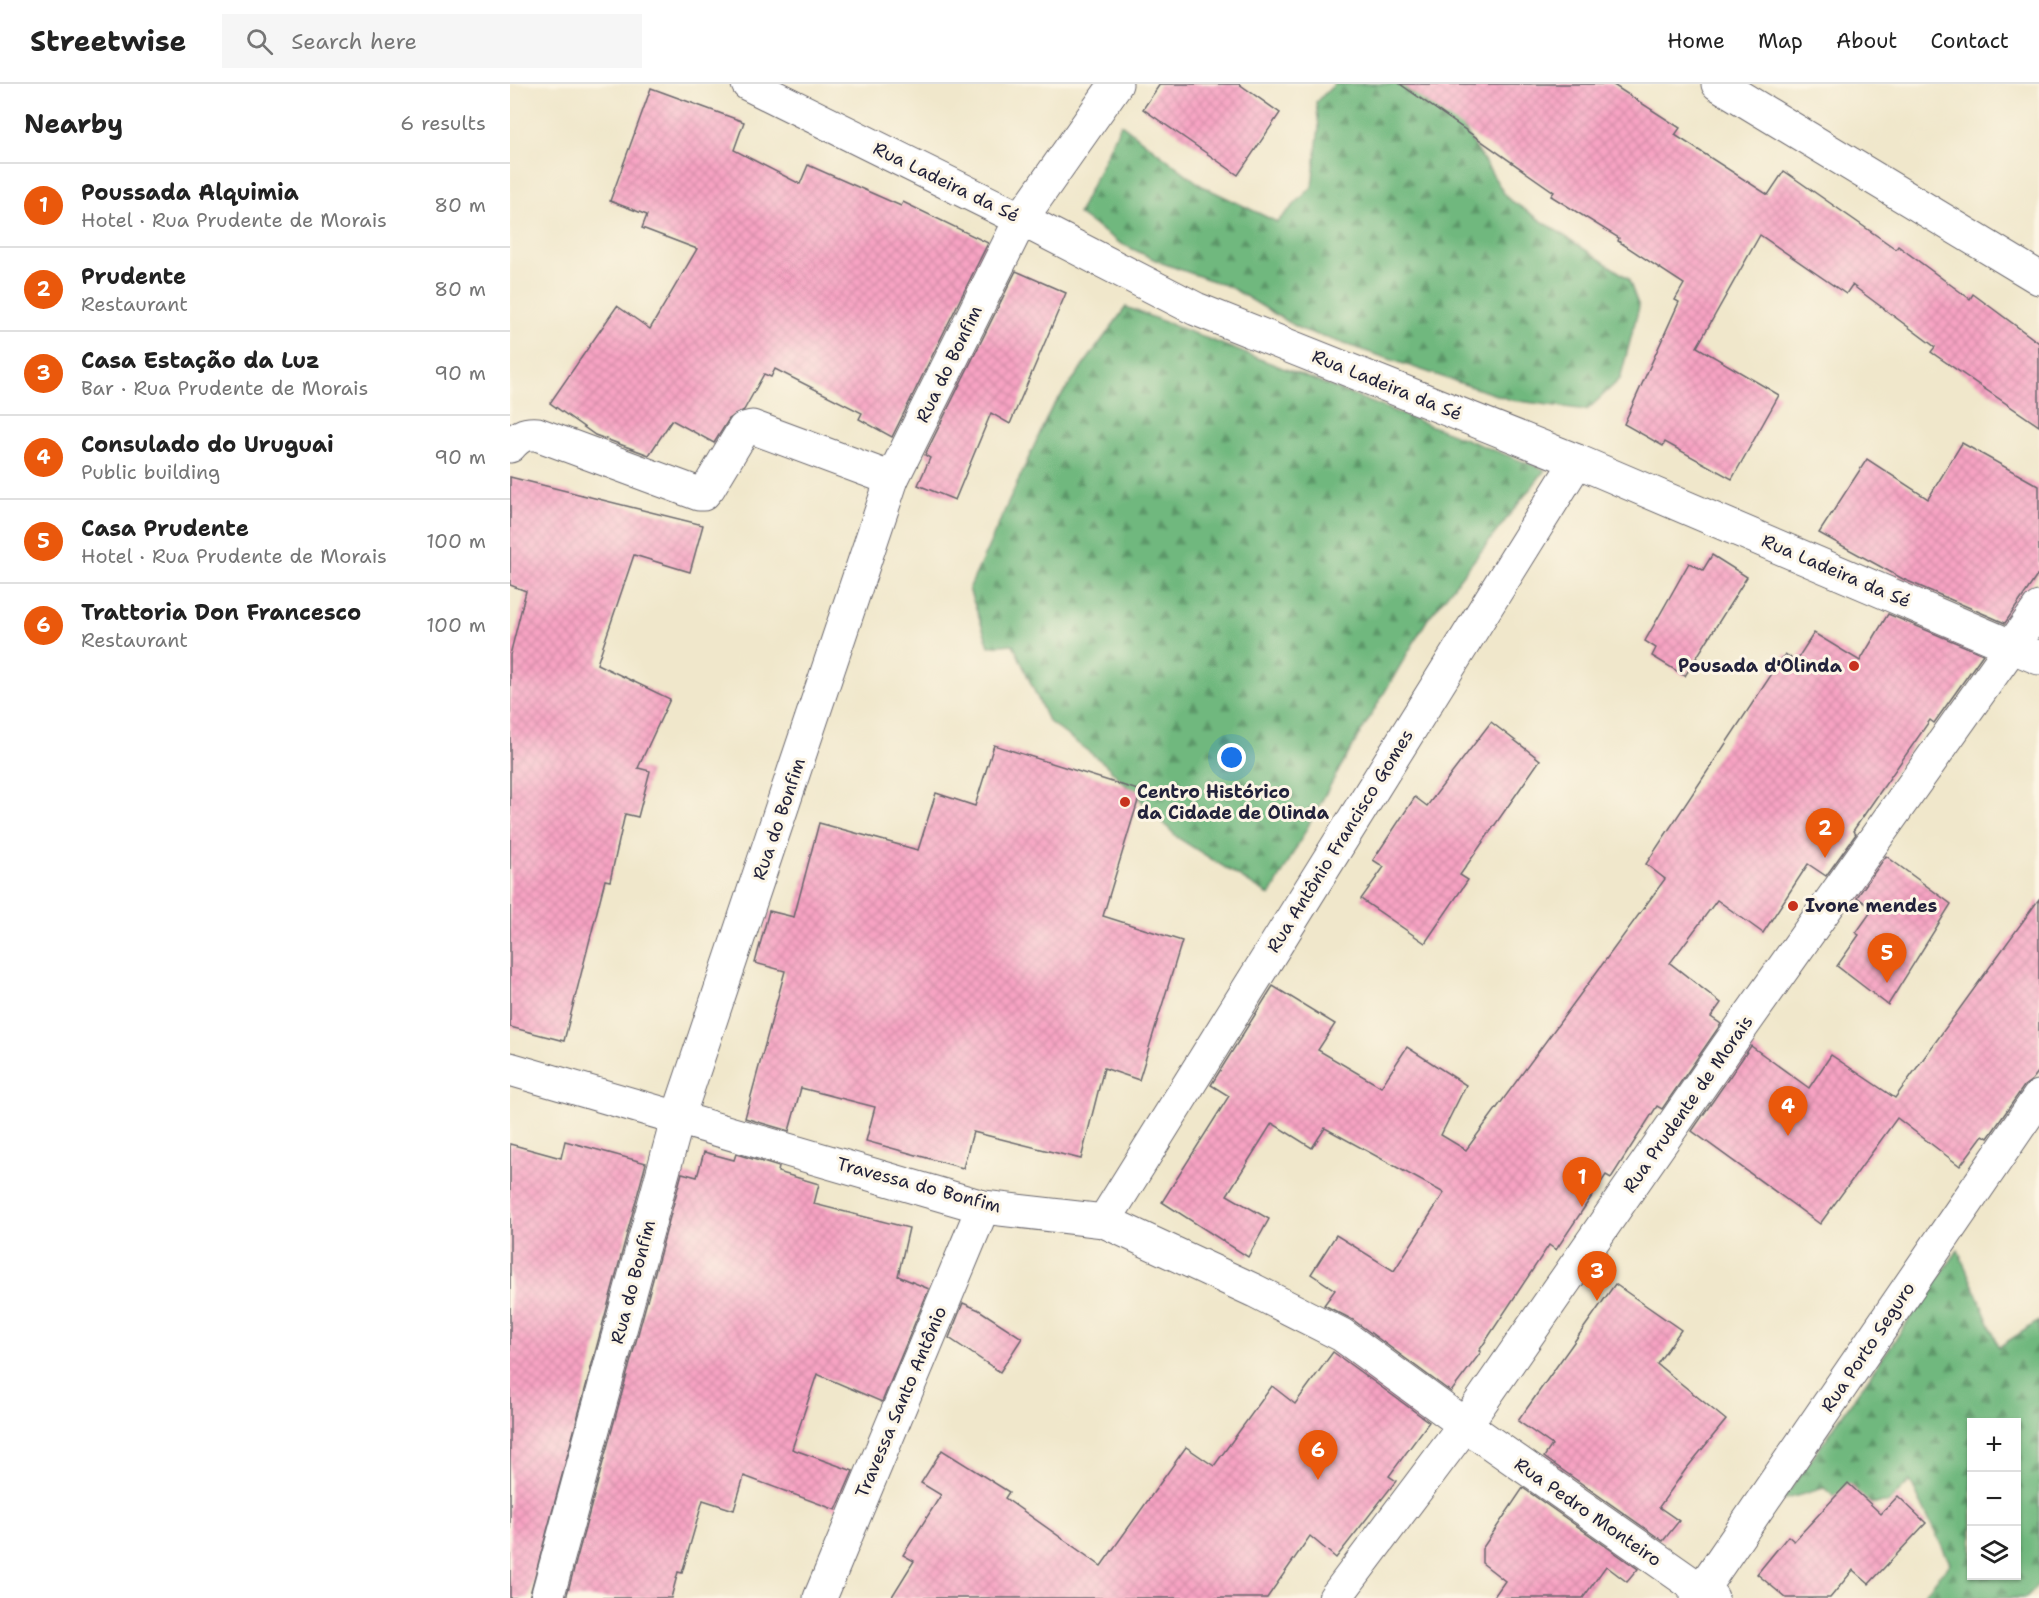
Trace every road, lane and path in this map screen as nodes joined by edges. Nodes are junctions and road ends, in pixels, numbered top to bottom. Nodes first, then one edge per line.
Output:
1 (1116, 84) edge
2 (1718, 84) edge
3 (752, 85) edge
4 (1021, 219) junction
5 (2039, 278) edge
6 (510, 446) edge
7 (1577, 461) junction
8 (892, 479) junction
9 (2039, 608) edge
10 (2025, 652) edge
11 (510, 1069) edge
12 (2039, 1097) edge
13 (678, 1117) junction
14 (982, 1207) junction
15 (1104, 1221) junction
16 (1465, 1425) junction
17 (1703, 1596) edge
18 (547, 1598) edge
19 (820, 1598) edge
20 (1335, 1598) edge

1 - 4 street, Rua do Bonfim
2 - 5 street
3 - 4 street, Rua Ladeira da Sé
4 - 7 street, Rua Ladeira da Sé
4 - 8 street, Rua do Bonfim
6 - 8 street
7 - 10 street, Rua Ladeira da Sé
7 - 15 street, Rua Antônio Francisco Gomes
8 - 13 street, Rua do Bonfim
9 - 10 street, Rua Prudente de Morais
10 - 16 street, Rua Prudente de Morais
11 - 13 street, Travessa do Bonfim
12 - 17 street, Rua Porto Seguro
13 - 14 street, Travessa do Bonfim
13 - 18 street, Rua do Bonfim
14 - 15 street, Travessa do Bonfim
14 - 19 street, Travessa Santo Antônio
15 - 16 street, Travessa do Bonfim
16 - 17 street, Rua Pedro Monteiro
16 - 20 street, Rua Prudente de Morais

